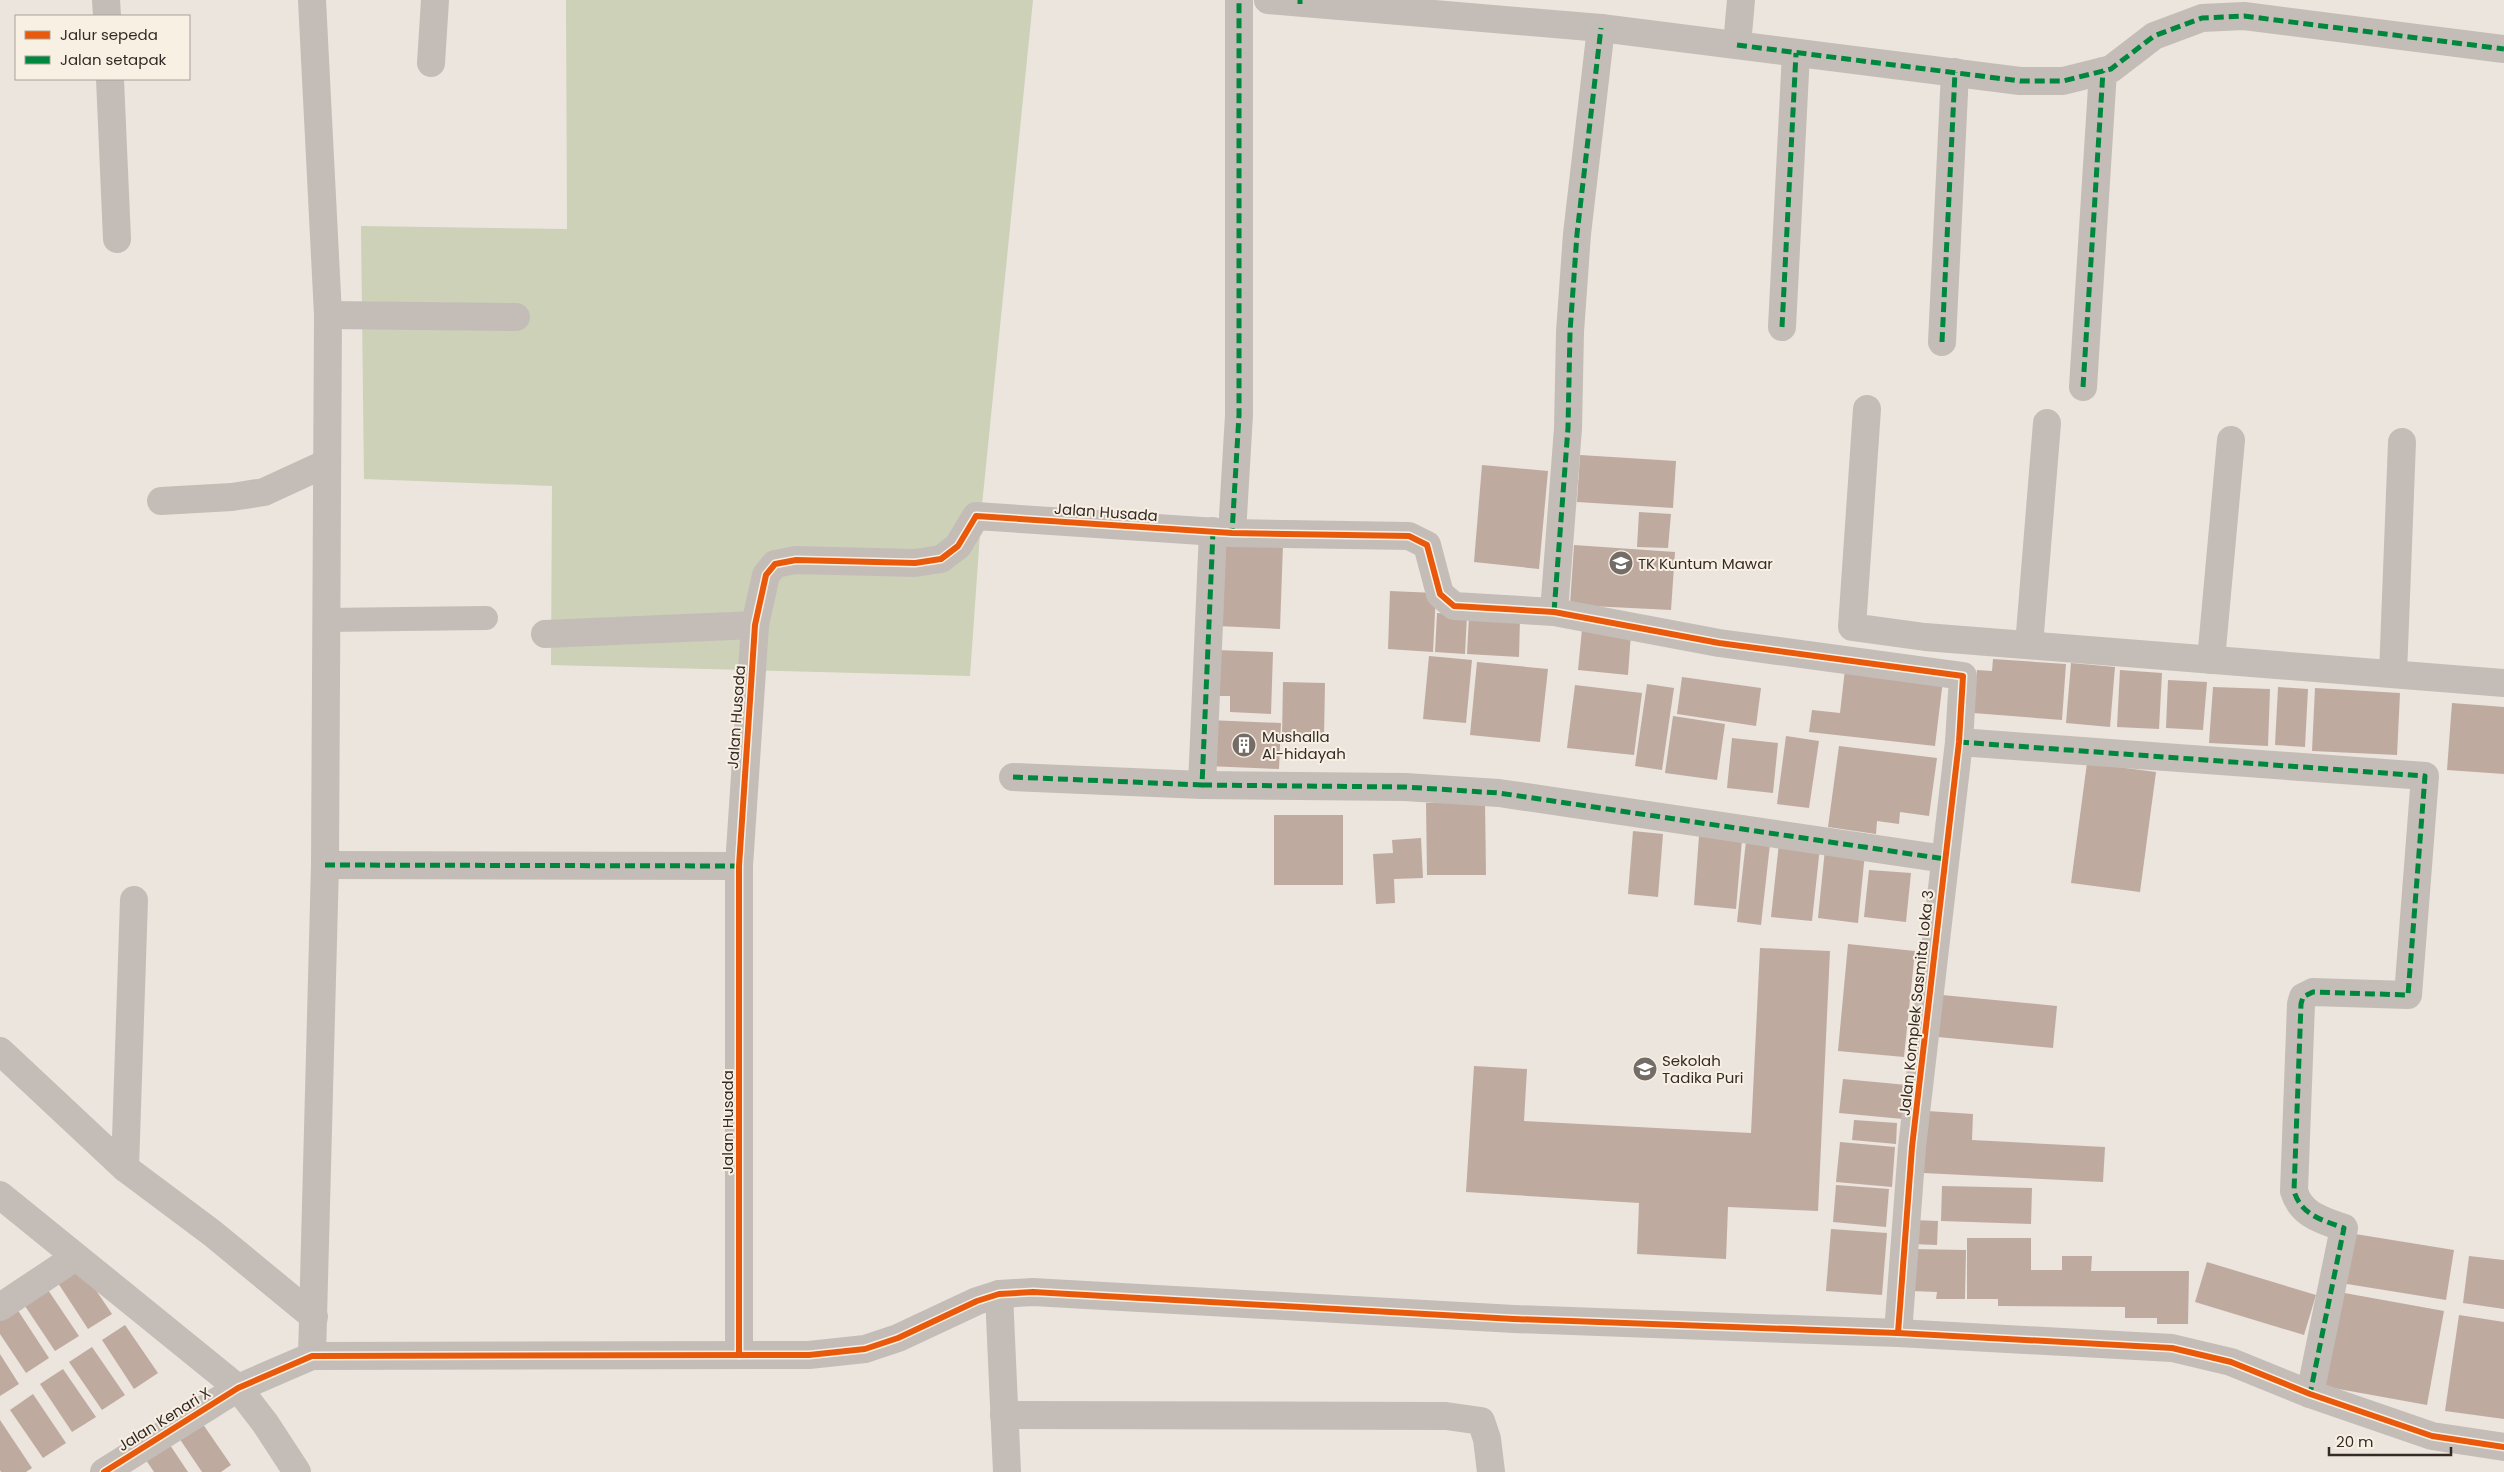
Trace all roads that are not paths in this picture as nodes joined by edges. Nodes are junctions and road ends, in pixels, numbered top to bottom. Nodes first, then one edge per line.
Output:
1 (106, 0) edge
2 (312, 0) edge
3 (435, 0) edge
4 (1239, 0) edge
5 (1268, 0) edge
6 (1741, 0) edge
7 (1300, 2) edge
8 (107, 15) edge
9 (1601, 28) junction
10 (1737, 45) junction
11 (2504, 49) edge
12 (1796, 53) junction
13 (431, 63) dead end
14 (2103, 71) junction
15 (1955, 72) junction
16 (110, 80) edge
17 (117, 240) dead end
18 (328, 315) junction
19 (516, 317) dead end
20 (1782, 326) dead end
21 (1942, 342) dead end
22 (2084, 387) dead end
23 (1867, 409) dead end
24 (2047, 423) dead end
25 (2231, 440) dead end
26 (2402, 442) dead end
27 (327, 463) junction
28 (162, 501) dead end
29 (1222, 532) junction
30 (1554, 612) junction
31 (486, 618) dead end
32 (325, 620) junction
33 (755, 625) junction
34 (545, 634) dead end
35 (2029, 645) junction
36 (2210, 660) junction
37 (2393, 674) junction
38 (2504, 683) edge
39 (1959, 742) junction
40 (1012, 777) dead end
41 (1202, 785) junction
42 (1945, 859) junction
43 (325, 865) junction
44 (739, 866) junction
45 (134, 900) dead end
46 (0, 1051) edge
47 (125, 1168) junction
48 (0, 1195) edge
49 (74, 1258) junction
50 (999, 1294) junction
51 (0, 1306) edge
52 (314, 1317) junction
53 (1898, 1333) junction
54 (739, 1355) junction
55 (312, 1356) junction
56 (238, 1388) junction
57 (2310, 1394) junction
58 (1004, 1415) junction
59 (2504, 1447) edge
60 (104, 1472) edge
61 (296, 1472) edge
62 (1008, 1472) edge
63 (1491, 1472) edge

1 - 8 street
2 - 18 street
3 - 13 street
4 - 29 street
5 - 7 street
6 - 10 street
7 - 9 street
9 - 10 street
9 - 30 street
10 - 12 street
11 - 14 street
12 - 15 street
12 - 20 street
14 - 15 street
14 - 22 street
15 - 21 street
16 - 17 street
18 - 19 street
18 - 27 street
23 - 35 street
24 - 35 street
25 - 36 street
26 - 37 street
27 - 28 street
27 - 32 street
29 - 30 street
29 - 33 street, Jalan Husada
29 - 41 street
30 - 39 street, Jalan Komplek Sasmita Loka 3
31 - 32 lane
32 - 43 street
33 - 34 street
33 - 44 street, Jalan Husada
35 - 36 street
36 - 37 street
37 - 38 street
39 - 42 street, Jalan Komplek Sasmita Loka 3
39 - 57 street
40 - 41 street
41 - 42 street
42 - 53 street, Jalan Komplek Sasmita Loka 3
43 - 44 street
43 - 52 street
44 - 54 street, Jalan Husada
45 - 47 street
46 - 47 street
47 - 52 street
48 - 49 street
49 - 51 street
49 - 56 street
50 - 53 street
50 - 54 street
50 - 58 street
52 - 55 street
53 - 57 street
54 - 55 street
55 - 56 street, Jalan Kenari X
56 - 60 street, Jalan Kenari X
56 - 61 street
57 - 59 street
58 - 62 street
58 - 63 street

